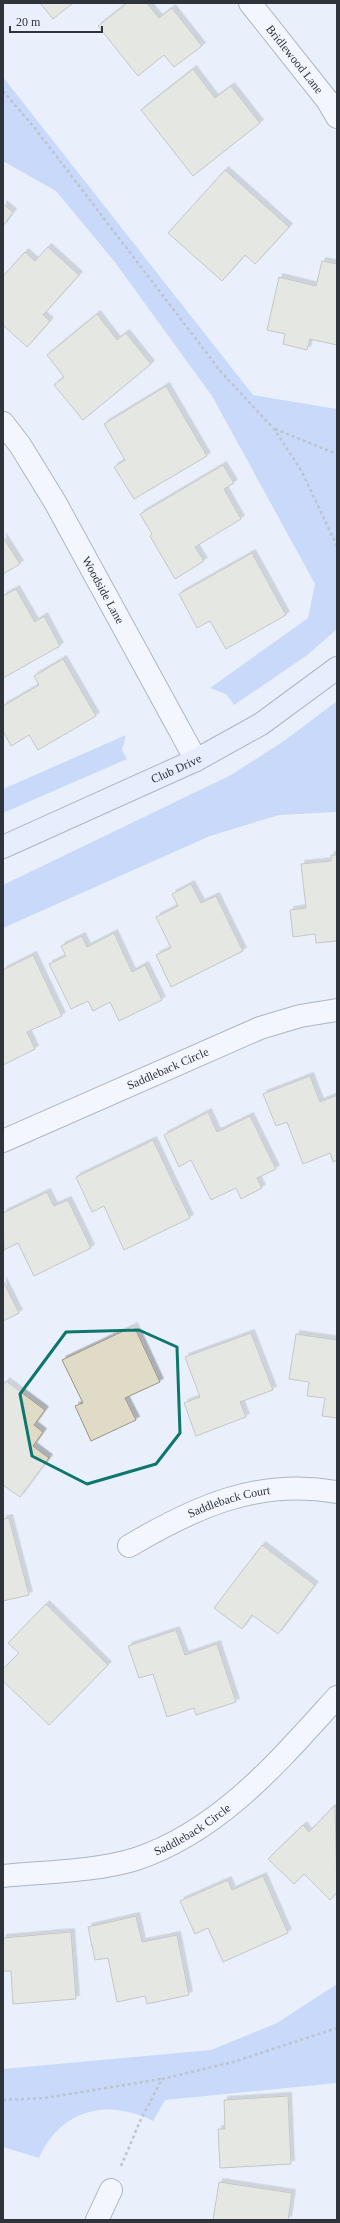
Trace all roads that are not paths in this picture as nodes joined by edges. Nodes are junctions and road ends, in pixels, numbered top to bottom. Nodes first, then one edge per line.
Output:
1 (250, 3) edge
2 (337, 117) edge
3 (3, 423) edge
4 (337, 668) edge
5 (196, 760) junction
6 (3, 847) edge
7 (337, 1010) edge
8 (3, 1141) edge
9 (337, 1492) edge
10 (129, 1546) dead end
11 (337, 1697) edge
12 (3, 1876) edge
13 (111, 2190) road end
14 (97, 2220) edge

1 - 2 street, Bridlewood Lane
3 - 5 street, Woodside Lane
4 - 5 street, Club Drive
5 - 6 street, Club Drive
7 - 8 street, Saddleback Circle
9 - 10 street, Saddleback Court
11 - 12 street, Saddleback Circle
13 - 14 street

